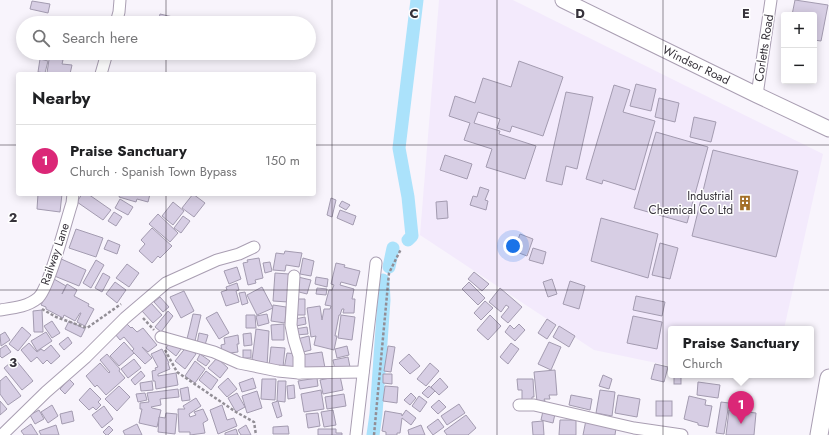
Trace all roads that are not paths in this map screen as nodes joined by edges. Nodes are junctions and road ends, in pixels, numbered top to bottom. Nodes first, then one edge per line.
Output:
1 (120, 0) edge
2 (564, 0) edge
3 (771, 0) edge
4 (118, 16) edge
5 (105, 60) edge
6 (102, 72) edge
7 (756, 95) junction
8 (829, 129) edge
9 (74, 196) edge
10 (254, 247) dead end
11 (376, 264) dead end
12 (294, 276) dead end
13 (0, 310) edge
14 (161, 337) road end
15 (363, 372) junction
16 (299, 373) junction
17 (828, 384) edge
18 (519, 404) dead end
19 (9, 433) edge
20 (356, 435) edge
21 (682, 435) edge
22 (819, 435) edge

1 - 4 street
2 - 7 main road, Windsor Road
3 - 7 street, Corletts Road
5 - 6 street
7 - 8 main road, Windsor Road
9 - 13 street, Railway Lane
10 - 19 street
11 - 15 street
12 - 16 street
14 - 16 street
15 - 16 street
15 - 20 street
17 - 22 main road
18 - 21 street

